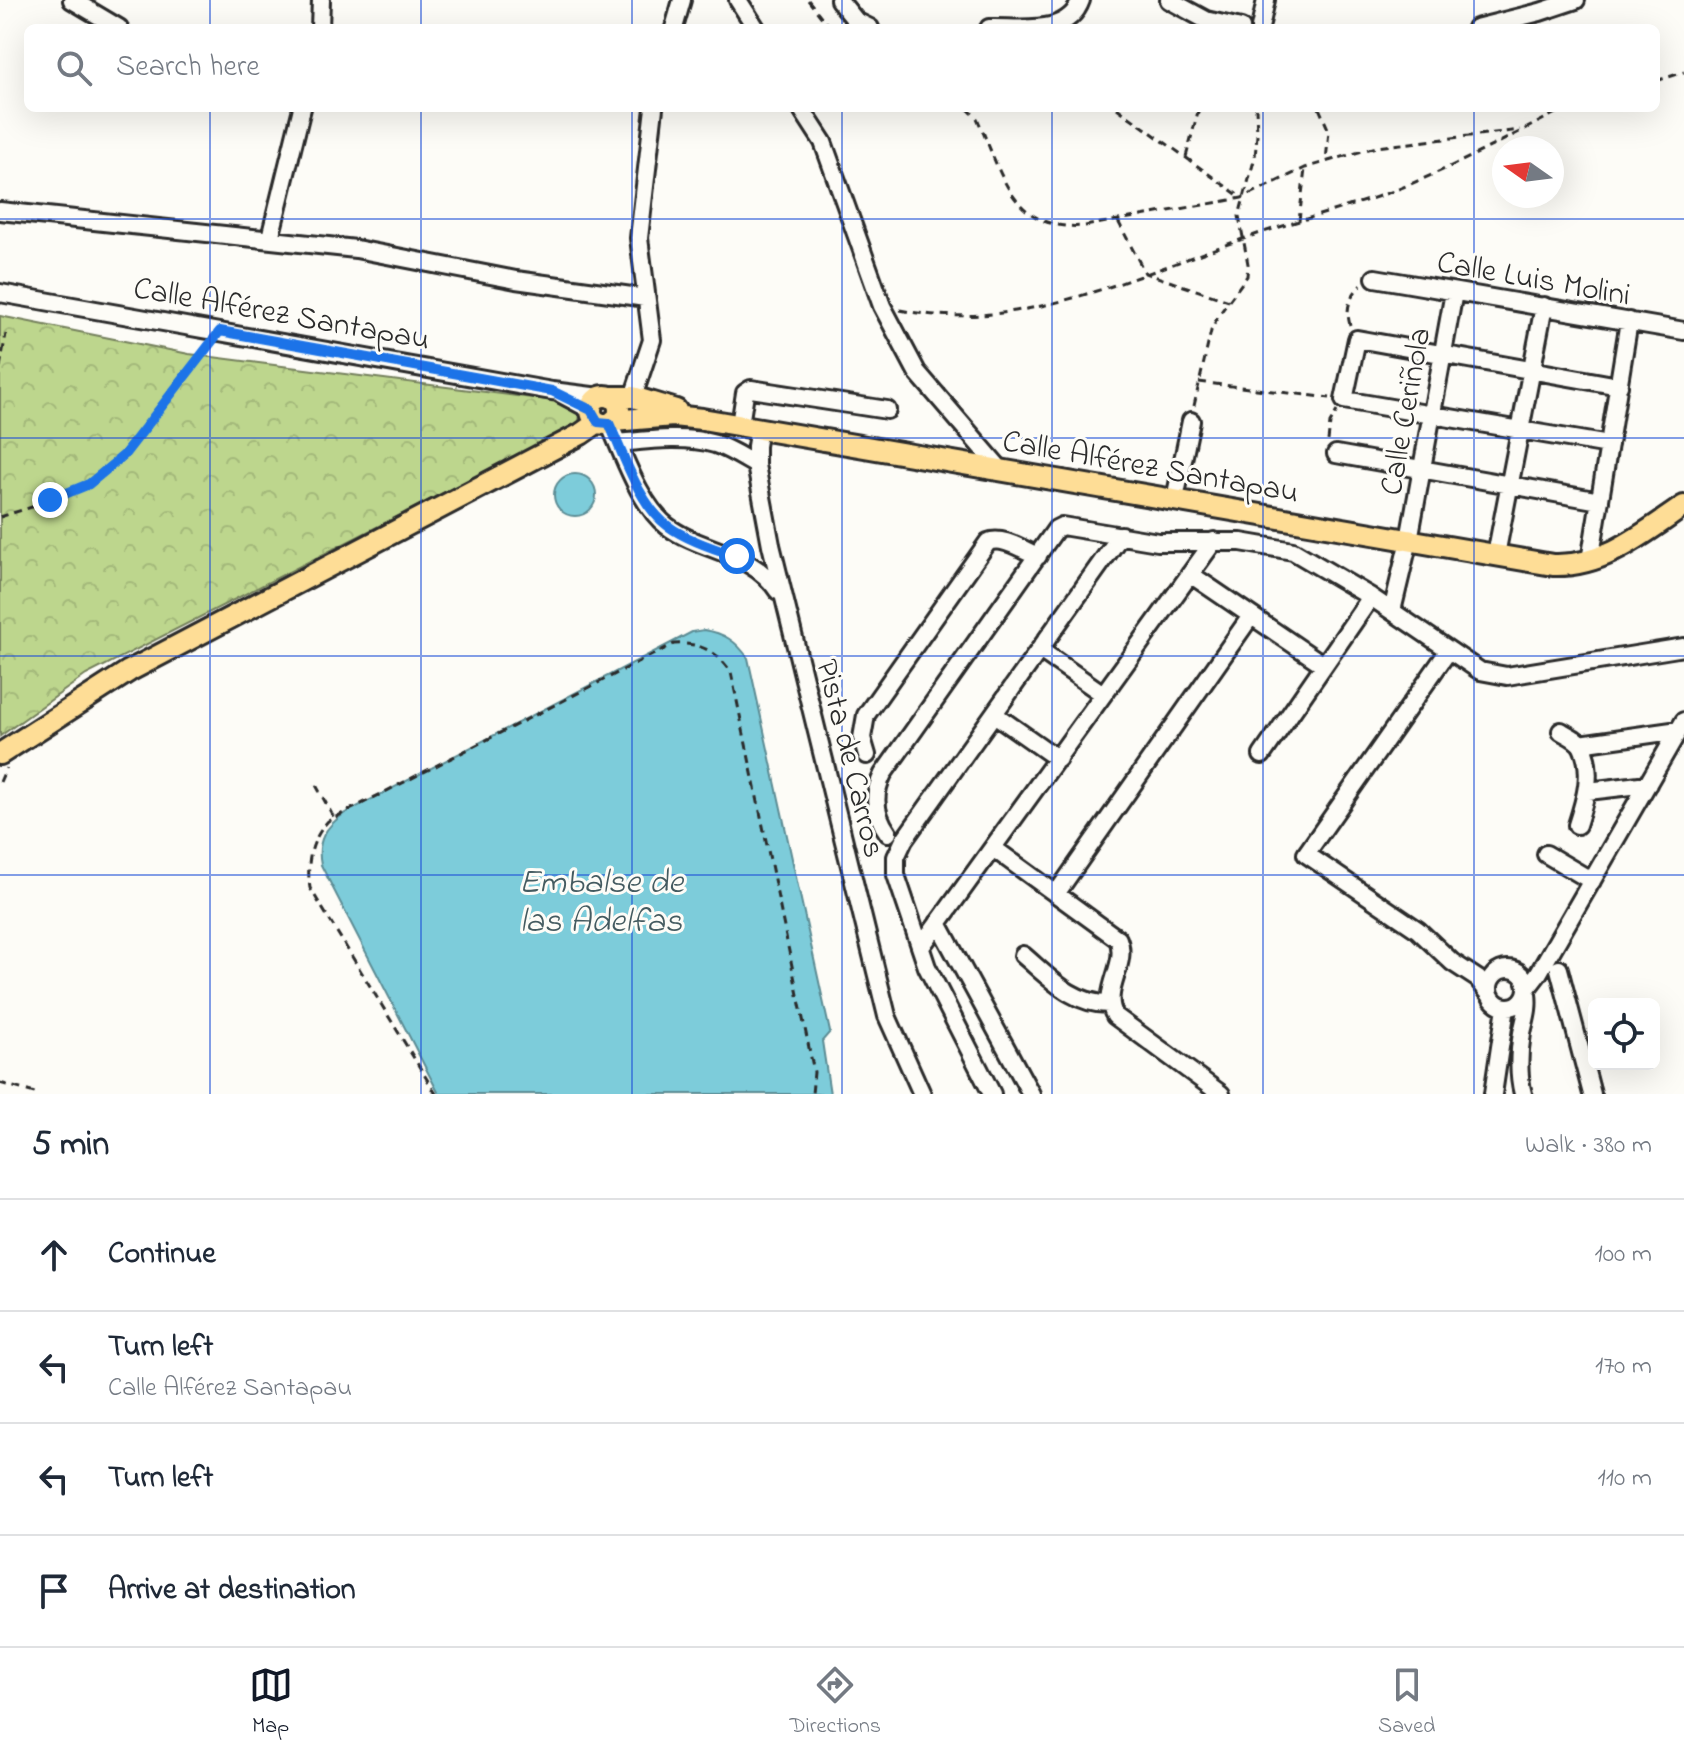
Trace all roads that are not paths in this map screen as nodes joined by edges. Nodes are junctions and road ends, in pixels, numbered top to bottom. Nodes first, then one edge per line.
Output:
1 (72, 0) edge
2 (321, 0) edge
3 (682, 0) edge
4 (738, 0) edge
5 (839, 0) edge
6 (1081, 0) edge
7 (1169, 0) edge
8 (1266, 0) edge
9 (1576, 0) edge
10 (112, 24) edge
11 (320, 24) edge
12 (675, 24) edge
13 (753, 24) edge
14 (862, 24) edge
15 (1058, 24) edge
16 (1224, 24) edge
17 (1261, 24) edge
18 (1492, 24) edge
19 (301, 112) edge
20 (654, 112) edge
21 (804, 112) edge
22 (0, 211) edge
23 (270, 238) junction
24 (1375, 278) road end
25 (1454, 292) junction
26 (0, 293) edge
27 (646, 298) junction
28 (1544, 306) junction
29 (1629, 321) junction
30 (1684, 331) edge
31 (1442, 355) junction
32 (1531, 373) junction
33 (1619, 386) junction
34 (633, 397) junction
35 (887, 410) dead end
36 (604, 412) junction
37 (1431, 414) junction
38 (702, 419) junction
39 (1191, 421) road end
40 (750, 426) junction
41 (1520, 430) junction
42 (618, 443) junction
43 (1609, 445) junction
44 (1336, 454) road end
45 (756, 465) junction
46 (1001, 470) junction
47 (1421, 470) junction
48 (1509, 486) junction
49 (1175, 499) junction
50 (1600, 501) junction
51 (1684, 506) edge
52 (1121, 535) junction
53 (1409, 540) junction
54 (1214, 541) junction
55 (1496, 555) junction
56 (1038, 556) junction
57 (1590, 561) junction
58 (1190, 574) junction
59 (1371, 597) junction
60 (784, 601) junction
61 (1392, 611) junction
62 (1251, 616) junction
63 (1684, 647) edge
64 (1040, 650) junction
65 (1449, 650) junction
66 (1667, 651) junction
67 (1684, 654) edge
68 (1324, 665) junction
69 (1103, 694) junction
70 (994, 714) junction
71 (1682, 726) edge
72 (1561, 731) dead end
73 (1580, 744) junction
74 (0, 754) edge
75 (867, 755) dead end
76 (1262, 755) dead end
77 (1058, 759) junction
78 (1648, 784) junction
79 (1588, 791) junction
80 (1577, 825) dead end
81 (888, 833) dead end
82 (993, 848) junction
83 (1546, 854) dead end
84 (1592, 881) junction
85 (1056, 894) junction
86 (938, 923) junction
87 (1556, 943) junction
88 (921, 947) junction
89 (1023, 955) dead end
90 (1461, 967) junction
91 (1510, 969) junction
92 (1559, 969) dead end
93 (1527, 990) junction
94 (1491, 996) junction
95 (1110, 1004) junction
96 (1508, 1008) junction
97 (1523, 1031) junction
98 (922, 1094) edge
99 (992, 1094) edge
100 (1031, 1094) edge
101 (1221, 1094) edge
102 (1493, 1094) edge
103 (1523, 1094) edge
104 (1592, 1094) edge

1 - 10 street
2 - 11 street
3 - 12 street
4 - 13 street
5 - 14 street
6 - 15 street
7 - 16 street
8 - 17 street
9 - 18 street
19 - 23 street
20 - 27 street
21 - 46 street
22 - 23 street
23 - 27 street
24 - 25 street, Calle Luis Molini
25 - 28 street, Calle Luis Molini
25 - 31 street, Calle Ceriñola
26 - 36 street, Calle Alférez Santapau
27 - 34 street
28 - 29 street, Calle Luis Molini
28 - 32 street
29 - 30 street, Calle Luis Molini
29 - 33 street
31 - 32 street
31 - 37 street, Calle Ceriñola
31 - 37 street
32 - 33 street
32 - 41 street
33 - 43 street
34 - 36 main road, Calle Alférez Santapau
34 - 38 main road, Calle Alférez Santapau
35 - 40 street, Pista de Carros
36 - 38 main road, Calle Alférez Santapau
36 - 42 street
36 - 74 main road
37 - 41 street
37 - 47 street, Calle Ceriñola
38 - 40 main road, Calle Alférez Santapau
39 - 49 street
40 - 45 street, Pista de Carros
40 - 46 main road, Calle Alférez Santapau
41 - 43 street
41 - 48 street
42 - 45 street
42 - 60 street
43 - 50 street
44 - 47 street
45 - 60 street, Pista de Carros
46 - 49 main road, Calle Alférez Santapau
47 - 48 street
47 - 53 street, Calle Ceriñola
48 - 50 street
48 - 55 street
49 - 53 main road, Calle Alférez Santapau
50 - 57 street
51 - 57 main road, Calle Alférez Santapau
52 - 54 street
52 - 56 street
52 - 64 street
53 - 55 main road, Calle Alférez Santapau
53 - 61 street, Calle Ceriñola
54 - 58 street
54 - 59 street
55 - 57 main road, Calle Alférez Santapau
56 - 75 street
56 - 81 street
58 - 62 street
58 - 69 street
59 - 61 street
59 - 68 street
60 - 98 street, Pista de Carros
61 - 65 street
62 - 68 street
62 - 85 street
63 - 66 street
64 - 69 street
64 - 70 street
65 - 66 street
65 - 90 street
66 - 67 street
68 - 76 street
69 - 77 street
70 - 77 street
70 - 88 street
71 - 73 street
71 - 78 street
72 - 73 street
73 - 79 street
77 - 82 street
78 - 79 street
78 - 84 street
79 - 80 street
82 - 85 street
82 - 86 street
83 - 84 street
84 - 87 street
85 - 95 street
86 - 88 street
86 - 100 street
87 - 91 street
87 - 93 street
88 - 99 street
89 - 95 street
90 - 91 street
90 - 94 street
91 - 93 street
91 - 94 street
92 - 104 street
93 - 96 street
93 - 97 street
94 - 96 street
95 - 101 street
96 - 97 street
96 - 102 street
97 - 103 street

